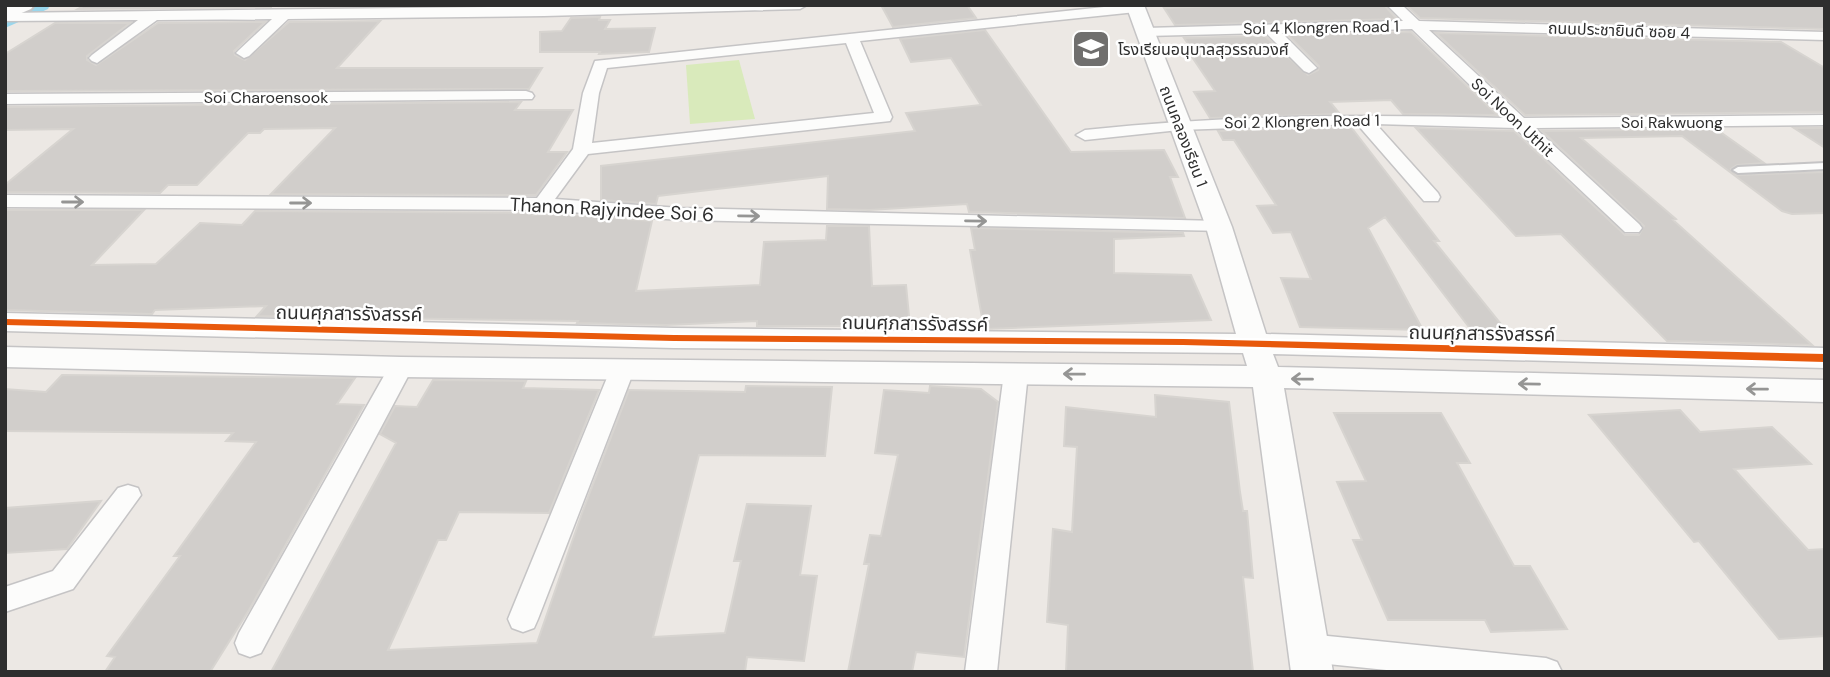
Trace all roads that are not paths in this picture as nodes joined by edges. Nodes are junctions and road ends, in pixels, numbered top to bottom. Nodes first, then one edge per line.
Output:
1 (62, 5) edge
2 (800, 5) edge
3 (1394, 5) edge
4 (1135, 7) edge
5 (545, 8) edge
6 (29, 12) edge
7 (286, 13) junction
8 (5, 15) edge
9 (154, 15) junction
10 (1412, 24) junction
11 (1268, 27) junction
12 (5, 32) edge
13 (1146, 32) junction
14 (1825, 36) edge
15 (852, 39) junction
16 (244, 53) dead end
17 (97, 58) dead end
18 (1309, 68) dead end
19 (526, 96) dead end
20 (5, 99) edge
21 (1362, 119) junction
22 (1825, 120) edge
23 (1520, 123) junction
24 (1179, 125) junction
25 (1085, 135) dead end
26 (582, 149) junction
27 (1825, 166) edge
28 (1738, 170) dead end
29 (1431, 197) dead end
30 (5, 201) edge
31 (542, 204) junction
32 (1219, 227) junction
33 (1632, 228) dead end
34 (5, 322) edge
35 (1255, 346) junction
36 (5, 357) edge
37 (1825, 358) edge
38 (401, 367) junction
39 (623, 368) junction
40 (1016, 373) junction
41 (1267, 378) junction
42 (1825, 391) edge
43 (128, 495) dead end
44 (5, 600) edge
45 (523, 619) dead end
46 (250, 643) dead end
47 (1310, 660) edge
48 (981, 672) edge
49 (1546, 672) edge

1 - 6 street
2 - 5 street
3 - 10 street, Soi Noon Uthit
4 - 13 street, ถนนคลองเรียน 1
4 - 15 street
5 - 7 street
6 - 8 main road
6 - 9 street
6 - 12 street
7 - 9 street
7 - 16 street
9 - 17 street
10 - 11 street, Soi 4 Klongren Road 1
10 - 14 street, ถนนประชายินดี ซอย 4
10 - 23 street, Soi Noon Uthit
11 - 13 street, Soi 4 Klongren Road 1
11 - 18 street
13 - 24 street, ถนนคลองเรียน 1
15 - 26 street
15 - 26 street
19 - 20 street, Soi Charoensook
21 - 23 street, Soi 2 Klongren Road 1
21 - 24 street, Soi 2 Klongren Road 1
21 - 29 street
22 - 23 street, Soi Rakwuong
23 - 33 street, Soi Noon Uthit
24 - 25 street, Soi 2 Klongren Road 1
24 - 32 street, ถนนคลองเรียน 1
26 - 31 street
27 - 28 lane
30 -> 31 street, Thanon Rajyindee Soi 6
31 -> 32 street, Thanon Rajyindee Soi 6
32 - 35 street, ถนนคลองเรียน 1
34 - 35 street, ถนนศุภสารรังสรรค์
35 - 37 street, ถนนศุภสารรังสรรค์
35 - 41 street, ถนนคลองเรียน 1
36 - 38 street
38 - 39 street
38 - 46 street
39 - 40 street
39 - 45 street
41 -> 40 street
40 - 48 street
42 -> 41 street
41 - 47 street, ถนนคลองเรียน 1
43 - 44 street
47 - 49 street

